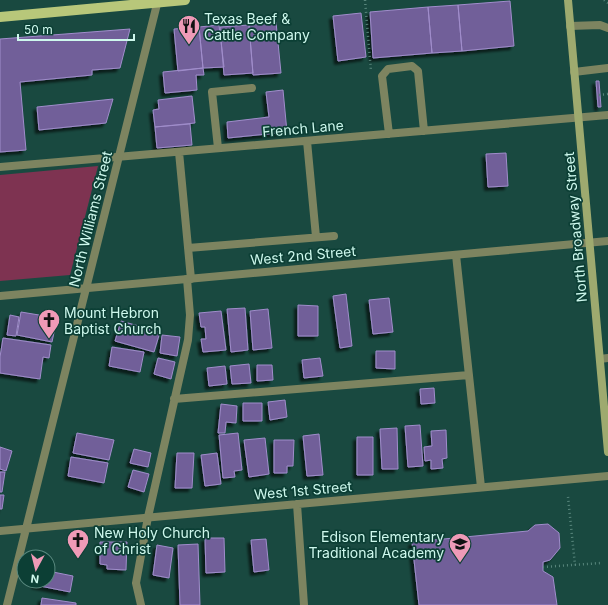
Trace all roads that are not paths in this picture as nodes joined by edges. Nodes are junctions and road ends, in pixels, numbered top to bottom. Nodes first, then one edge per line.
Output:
1 (185, 0) edge
2 (568, 0) edge
3 (158, 1) edge
4 (0, 17) edge
5 (570, 26) junction
6 (608, 28) edge
7 (608, 68) edge
8 (574, 72) junction
9 (252, 88) dead end
10 (608, 115) edge
11 (578, 117) junction
12 (424, 131) junction
13 (389, 134) junction
14 (307, 141) junction
15 (218, 148) junction
16 (178, 152) junction
17 (119, 156) junction
18 (0, 167) edge
19 (334, 236) dead end
20 (316, 237) junction
21 (608, 241) edge
22 (590, 242) junction
23 (188, 248) junction
24 (456, 255) junction
25 (189, 279) junction
26 (85, 288) junction
27 (0, 296) edge
28 (604, 358) edge
29 (469, 375) junction
30 (174, 399) junction
31 (608, 452) edge
32 (608, 476) edge
33 (482, 487) junction
34 (297, 504) junction
35 (148, 517) junction
36 (26, 529) junction
37 (0, 531) edge
38 (7, 605) edge
39 (141, 605) edge
40 (304, 605) edge

1 - 3 main road
2 - 5 street, North Broadway Street
3 - 4 main road
3 - 17 street, North Williams Street
5 - 6 street
5 - 8 street, North Broadway Street
7 - 8 street
8 - 11 street, North Broadway Street
9 - 15 street
10 - 11 street, French Lane
11 - 12 street, French Lane
11 - 22 street, North Broadway Street
12 - 13 street, French Lane
12 - 13 street
13 - 14 street, French Lane
14 - 15 street, French Lane
14 - 20 street
15 - 16 street, French Lane
16 - 17 street, French Lane
16 - 23 street
17 - 18 street, French Lane
17 - 26 street, North Williams Street
19 - 20 street
20 - 23 street
21 - 22 street, West 2nd Street
22 - 24 street, West 2nd Street
22 - 28 street, North Broadway Street
23 - 25 street
24 - 25 street, West 2nd Street
24 - 29 street
25 - 26 street, West 2nd Street
25 - 30 street
26 - 27 street, West 2nd Street
26 - 36 street, North Williams Street
28 - 31 street, North Broadway Street
29 - 30 street
29 - 33 street
30 - 35 street
32 - 33 street, West 1st Street
33 - 34 street, West 1st Street
34 - 35 street, West 1st Street
34 - 40 street
35 - 36 street, West 1st Street
35 - 39 street
36 - 37 street, West 1st Street
36 - 38 street, North Williams Street

